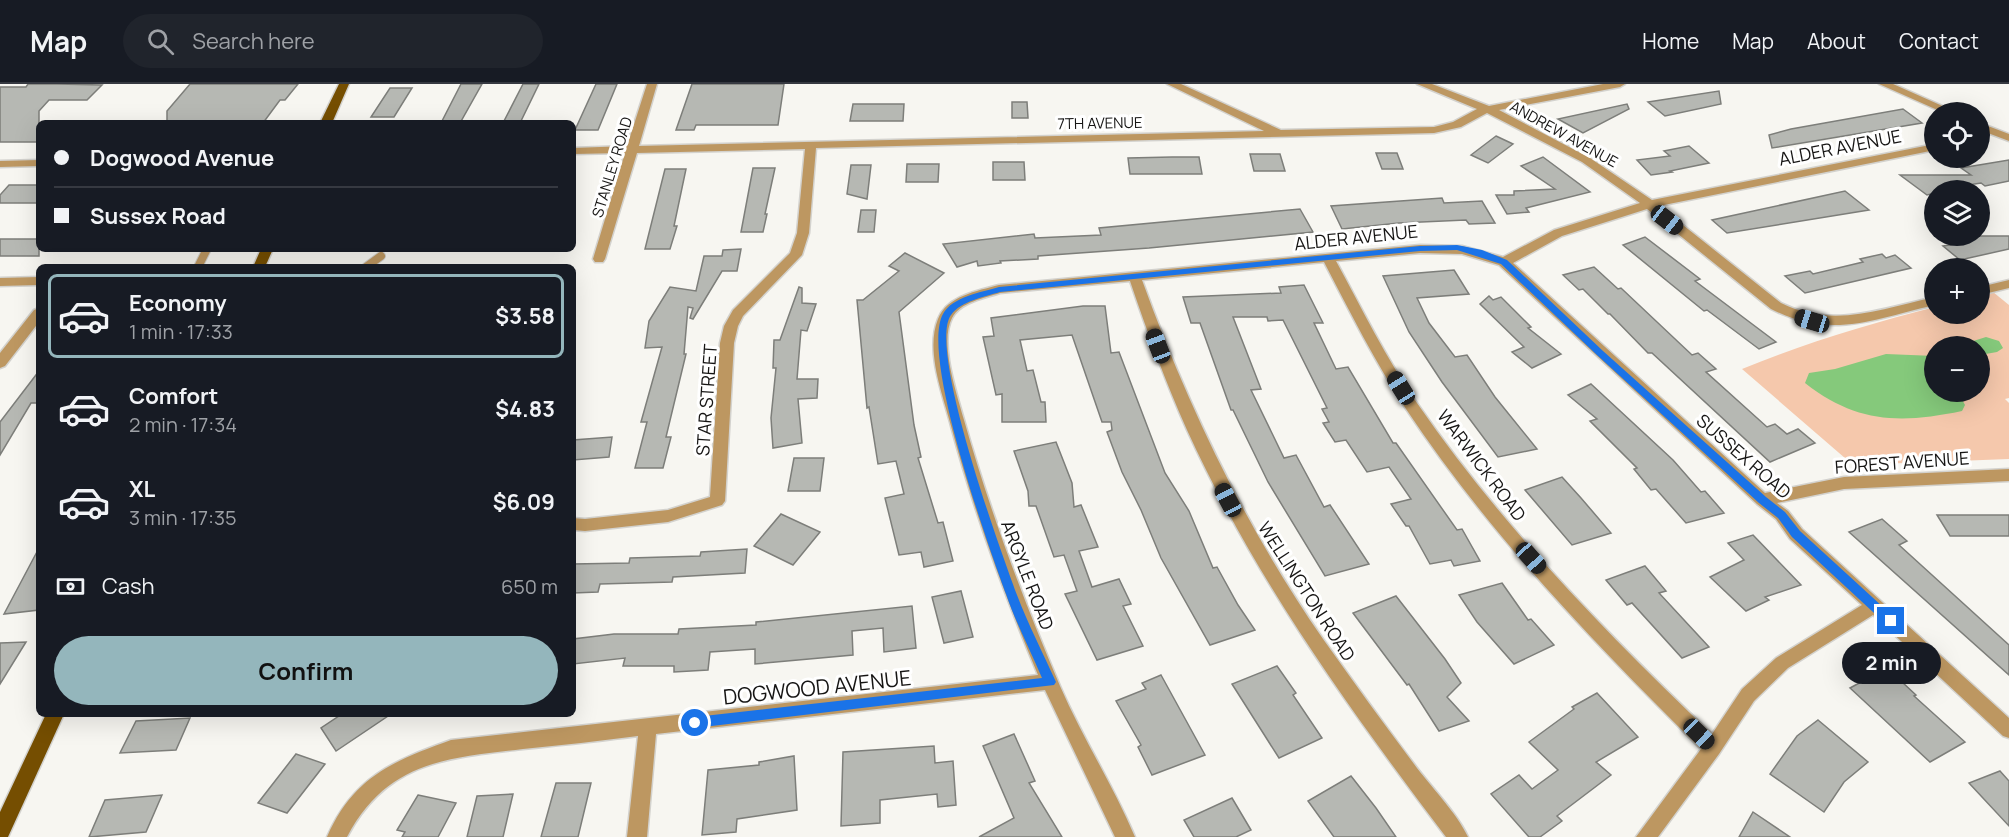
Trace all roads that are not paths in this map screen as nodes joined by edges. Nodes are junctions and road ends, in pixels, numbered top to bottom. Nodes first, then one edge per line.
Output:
1 (345, 84) edge
2 (652, 84) edge
3 (1172, 84) edge
4 (1422, 84) edge
5 (1620, 84) edge
6 (1884, 84) edge
7 (1926, 102) edge
8 (1488, 109) junction
9 (327, 120) edge
10 (1990, 130) edge
11 (1281, 134) junction
12 (2004, 136) edge
13 (811, 145) junction
14 (633, 149) junction
15 (1924, 149) edge
16 (576, 151) edge
17 (36, 163) edge
18 (0, 164) edge
19 (1649, 206) junction
20 (381, 256) dead end
21 (1328, 258) junction
22 (599, 259) dead end
23 (1504, 262) junction
24 (370, 264) edge
25 (1135, 277) junction
26 (36, 281) edge
27 (0, 282) edge
28 (2009, 284) edge
29 (1990, 289) edge
30 (1924, 303) edge
31 (948, 312) joint
32 (36, 317) edge
33 (0, 363) edge
34 (2009, 475) edge
35 (1762, 500) junction
36 (576, 524) edge
37 (1874, 606) junction
38 (1050, 682) junction
39 (54, 717) edge
40 (648, 728) junction
41 (2009, 730) edge
42 (1713, 748) junction
43 (0, 833) edge
44 (337, 837) edge
45 (638, 837) edge
46 (1125, 837) edge
47 (1458, 837) edge
48 (1646, 837) edge

1 - 9 main road
2 - 14 street, STANLEY ROAD
3 - 11 street
4 - 8 street, ANDREW AVENUE
5 - 8 street, 7TH AVENUE
6 - 7 street
8 - 11 street, 7TH AVENUE
8 - 19 street, ANDREW AVENUE
10 - 12 street
11 - 13 street, 7TH AVENUE
13 - 14 street, 7TH AVENUE
13 - 36 street, STAR STREET
14 - 16 street, 7TH AVENUE
14 - 22 street, STANLEY ROAD
15 - 19 street, ALDER AVENUE
17 - 18 street
19 - 23 street, ALDER AVENUE
19 - 30 street, ANDREW AVENUE
20 - 24 lane
21 - 23 street, ALDER AVENUE
21 - 25 street, ALDER AVENUE
21 - 42 street, WARWICK ROAD
23 - 35 street, SUSSEX ROAD
25 - 31 street, ALDER AVENUE
25 - 47 street, WELLINGTON ROAD
26 - 27 street
28 - 29 street
31 - 38 street, ARGYLE ROAD
32 - 33 street
34 - 35 street, FOREST AVENUE
35 - 37 street, SUSSEX ROAD
37 - 41 street, SUSSEX ROAD
37 - 42 street
38 - 40 street, DOGWOOD AVENUE
38 - 46 street, ARGYLE ROAD
39 - 43 main road
40 - 44 street, DOGWOOD AVENUE
40 - 45 street
42 - 48 street

